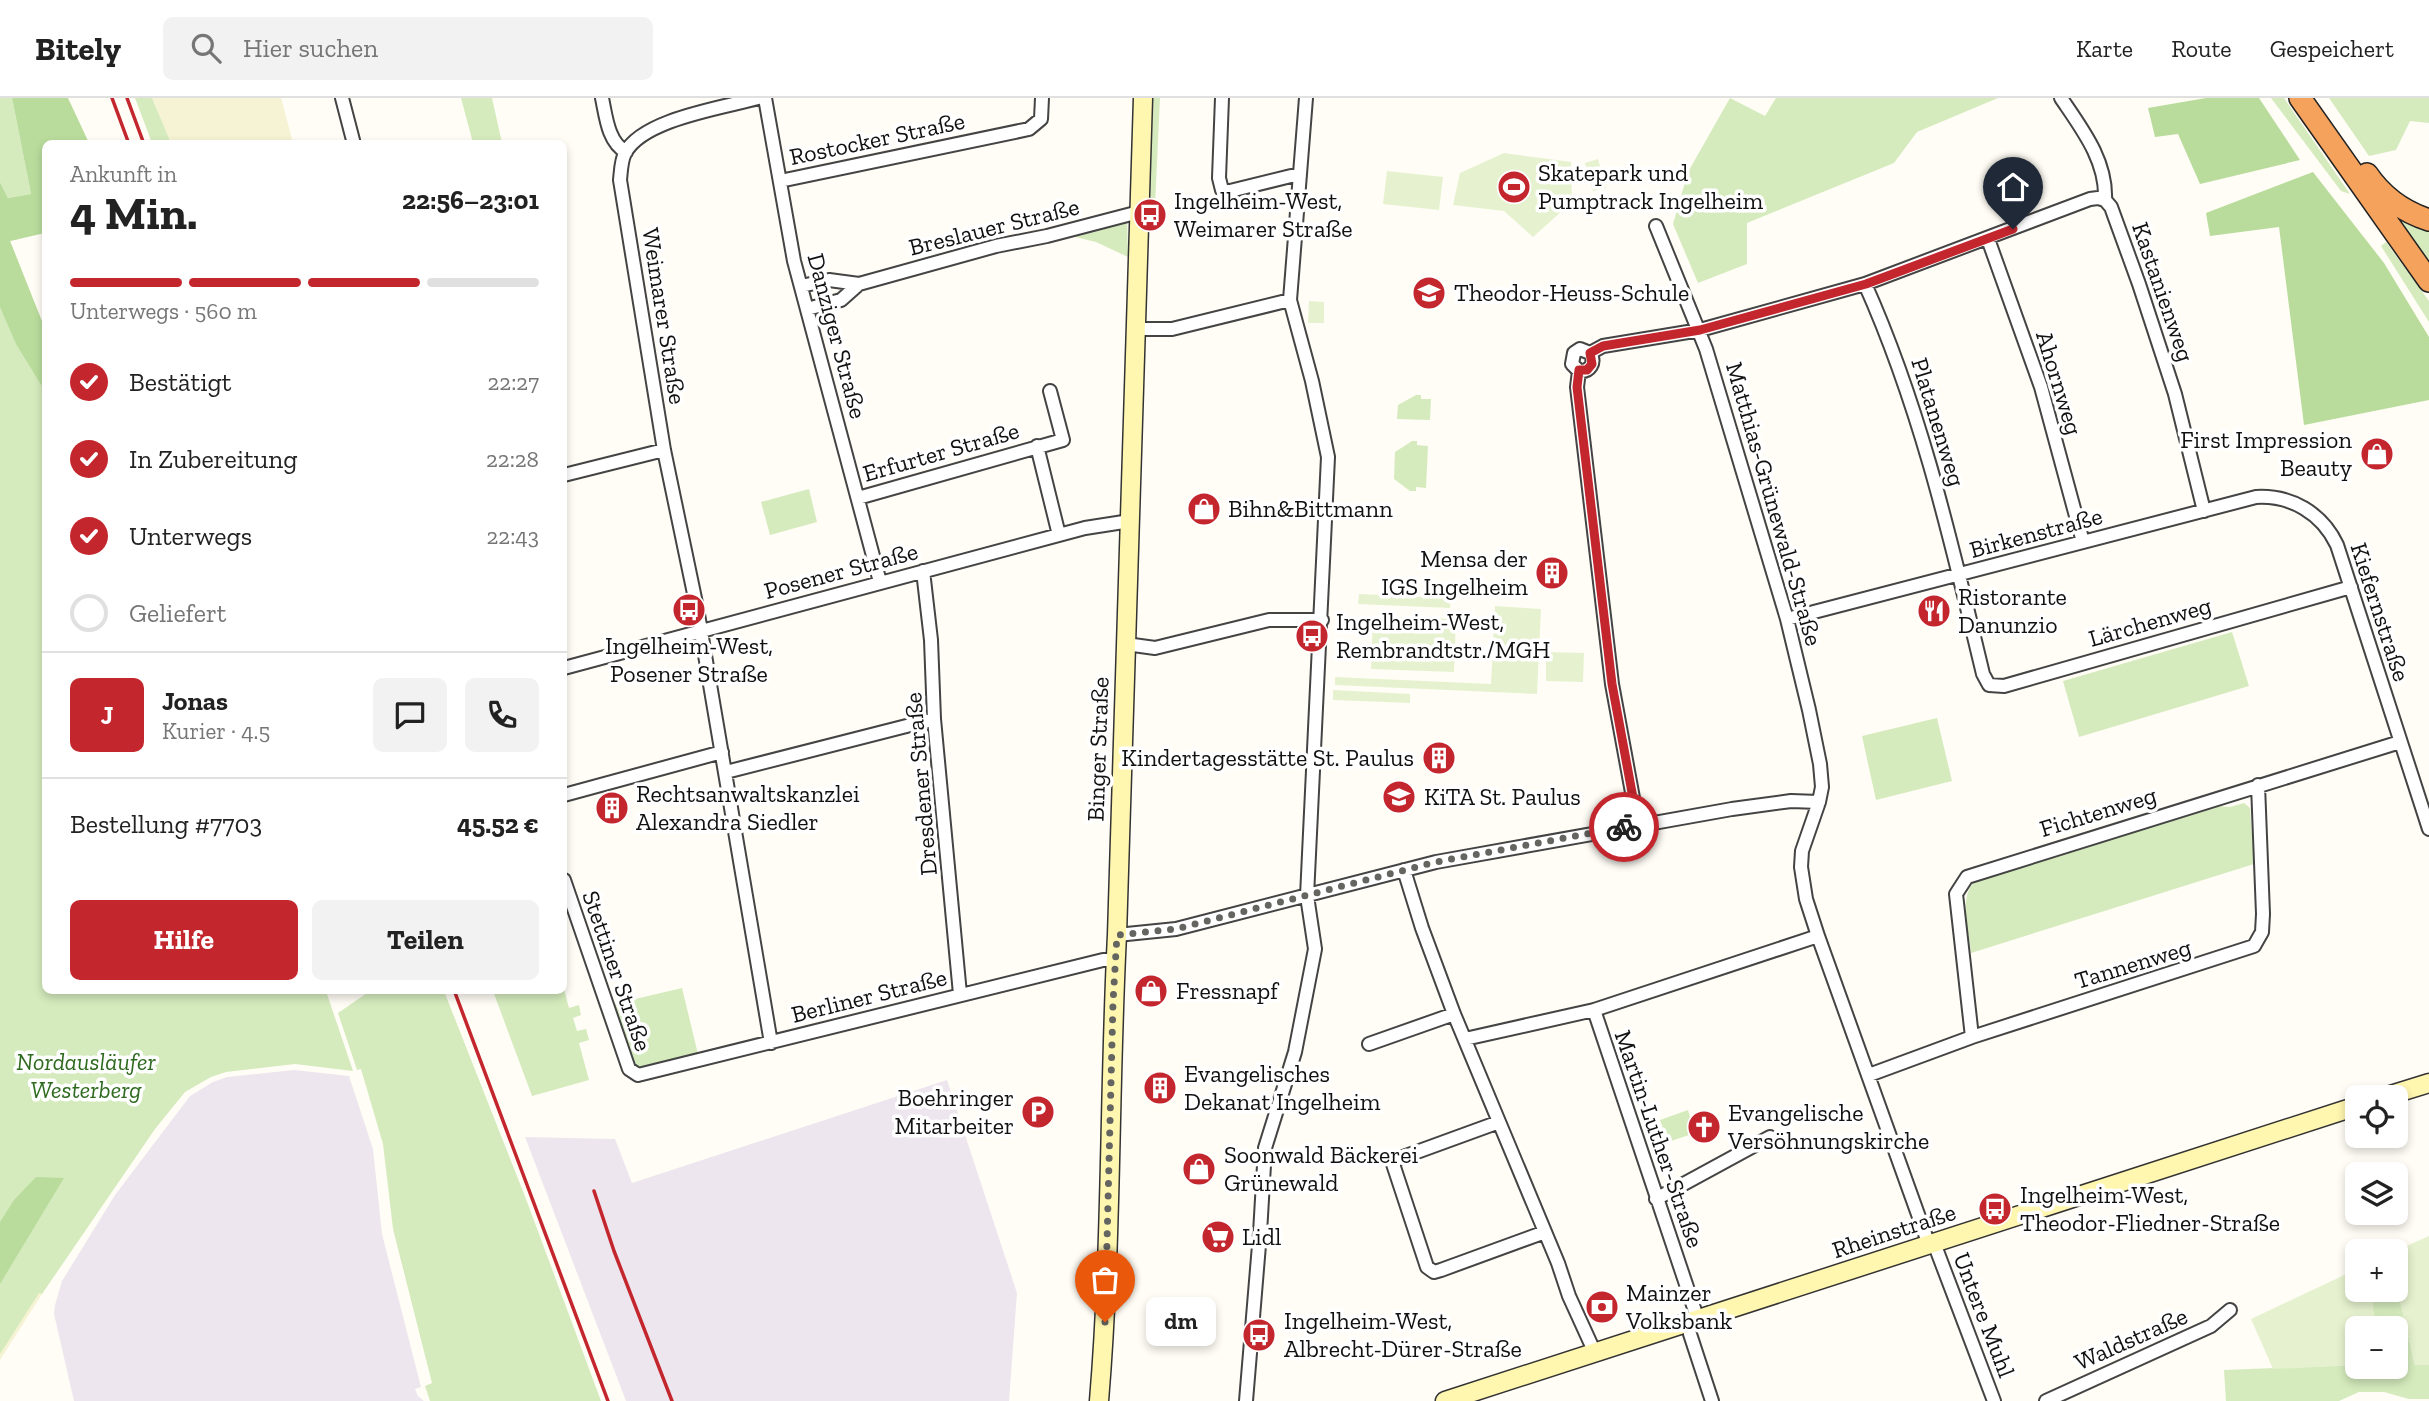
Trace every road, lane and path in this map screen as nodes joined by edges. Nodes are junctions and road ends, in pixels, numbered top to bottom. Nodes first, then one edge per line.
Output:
1 (342, 98) edge
2 (602, 98) edge
3 (758, 98) edge
4 (765, 98) edge
5 (1042, 98) edge
6 (1143, 98) edge
7 (1222, 98) edge
8 (1306, 98) edge
9 (2061, 98) edge
10 (2300, 98) edge
11 (2315, 98) edge
12 (353, 140) edge
13 (626, 152) junction
14 (1300, 176) junction
15 (780, 181) junction
16 (2105, 200) junction
17 (1139, 212) junction
18 (2429, 220) edge
19 (1656, 226) dead end
20 (1988, 239) junction
21 (2429, 281) edge
22 (859, 284) junction
23 (1866, 284) junction
24 (801, 286) junction
25 (1290, 300) junction
26 (807, 309) junction
27 (1136, 329) junction
28 (1700, 330) junction
29 (1051, 391) dead end
30 (1037, 446) junction
31 (664, 450) junction
32 (567, 474) edge
33 (858, 498) junction
34 (2295, 503) joint
35 (2204, 511) junction
36 (1130, 521) junction
37 (1059, 535) junction
38 (2083, 542) junction
39 (923, 571) junction
40 (1959, 576) junction
41 (880, 582) junction
42 (2351, 587) junction
43 (1787, 619) junction
44 (1321, 621) junction
45 (701, 630) junction
46 (1126, 645) junction
47 (567, 667) edge
48 (934, 719) junction
49 (2400, 741) junction
50 (722, 752) junction
51 (726, 772) junction
52 (2258, 785) junction
53 (567, 794) edge
54 (1819, 802) junction
55 (1638, 825) junction
56 (2429, 829) edge
57 (1404, 870) junction
58 (567, 889) edge
59 (1307, 896) junction
60 (1117, 935) junction
61 (1818, 936) junction
62 (1116, 960) junction
63 (960, 994) junction
64 (1594, 1010) junction
65 (1454, 1014) junction
66 (1972, 1037) junction
67 (1465, 1039) junction
68 (771, 1043) junction
69 (1368, 1044) dead end
70 (633, 1073) joint
71 (1869, 1075) junction
72 (2429, 1083) edge
73 (2408, 1090) edge
74 (2345, 1110) edge
75 (1499, 1122) junction
76 (1770, 1137) dead end
77 (1656, 1199) junction
78 (1545, 1232) junction
79 (1932, 1244) junction
80 (2230, 1310) dead end
81 (1694, 1327) junction
82 (1595, 1353) junction
83 (1099, 1401) edge
84 (1245, 1401) edge
85 (1445, 1401) edge
86 (1712, 1401) edge
87 (1994, 1401) edge
88 (2046, 1401) edge

1 - 12 street
2 - 13 street
3 - 13 street
4 - 15 street, Danziger Straße
5 - 15 street, Rostocker Straße
6 - 17 main road, Binger Straße
7 - 14 street
8 - 14 street
9 - 16 street, Kastanienweg
10 - 21 highway
11 - 18 highway
13 - 31 street, Weimarer Straße
14 - 25 street
15 - 24 street, Danziger Straße
16 - 20 street
16 - 35 street, Kastanienweg
17 - 22 street, Breslauer Straße
17 - 27 main road, Binger Straße
19 - 28 street, Matthias-Grünewald-Straße
20 - 23 street
20 - 38 street, Ahornweg
22 - 24 street, Breslauer Straße
22 - 26 street, Breslauer Straße
23 - 28 street
23 - 40 street, Platanenweg
24 - 26 street, Danziger Straße
25 - 27 street
25 - 44 street
26 - 33 street, Danziger Straße
27 - 36 main road, Binger Straße
28 - 43 street, Matthias-Grünewald-Straße
28 - 55 street
29 - 30 street, Erfurter Straße
30 - 33 street, Erfurter Straße
30 - 37 street, Erfurter Straße
31 - 32 street
31 - 45 street, Weimarer Straße
33 - 41 street, Danziger Straße
34 - 35 street, Birkenstraße
34 - 42 street, Kiefernstraße
35 - 38 street, Birkenstraße
36 - 37 street, Posener Straße
36 - 46 main road, Binger Straße
37 - 39 street, Posener Straße
38 - 40 street, Birkenstraße
39 - 41 street, Posener Straße
39 - 48 street, Dresdener Straße
40 - 42 street, Lärchenweg
40 - 43 street, Birkenstraße
41 - 45 street, Posener Straße
42 - 49 street, Kiefernstraße
43 - 54 street, Matthias-Grünewald-Straße
44 - 46 street
44 - 59 street
45 - 47 street, Posener Straße
45 - 50 street, Weimarer Straße
46 - 60 main road, Binger Straße
48 - 51 street
48 - 63 street, Dresdener Straße
49 - 52 street, Fichtenweg
49 - 56 street, Kiefernstraße
50 - 51 street, Weimarer Straße
50 - 53 street
51 - 68 street, Weimarer Straße
52 - 66 street, Tannenweg
52 - 66 street, Fichtenweg
54 - 55 street
54 - 61 street, Matthias-Grünewald-Straße
55 - 57 street
57 - 59 street
57 - 65 street
58 - 70 street, Stettiner Straße
59 - 60 street
59 - 84 street
60 - 62 main road, Binger Straße
61 - 64 street
61 - 71 street, Matthias-Grünewald-Straße
62 - 63 street, Berliner Straße
62 - 83 main road, Binger Straße
63 - 68 street, Berliner Straße
64 - 67 street
64 - 77 street, Martin-Luther-Straße
65 - 67 street
65 - 69 street
66 - 71 street, Tannenweg
67 - 75 street
68 - 70 street, Berliner Straße
71 - 79 street, Untere Muhl
72 - 73 main road
74 - 79 main road, Rheinstraße
75 - 78 street
75 - 78 street
76 - 77 street
77 - 81 street, Martin-Luther-Straße
78 - 82 street
79 - 81 main road, Rheinstraße
79 - 87 street, Untere Muhl
80 - 88 street, Waldstraße
81 - 82 main road, Rheinstraße
81 - 86 street, Martin-Luther-Straße
82 - 85 main road, Rheinstraße

